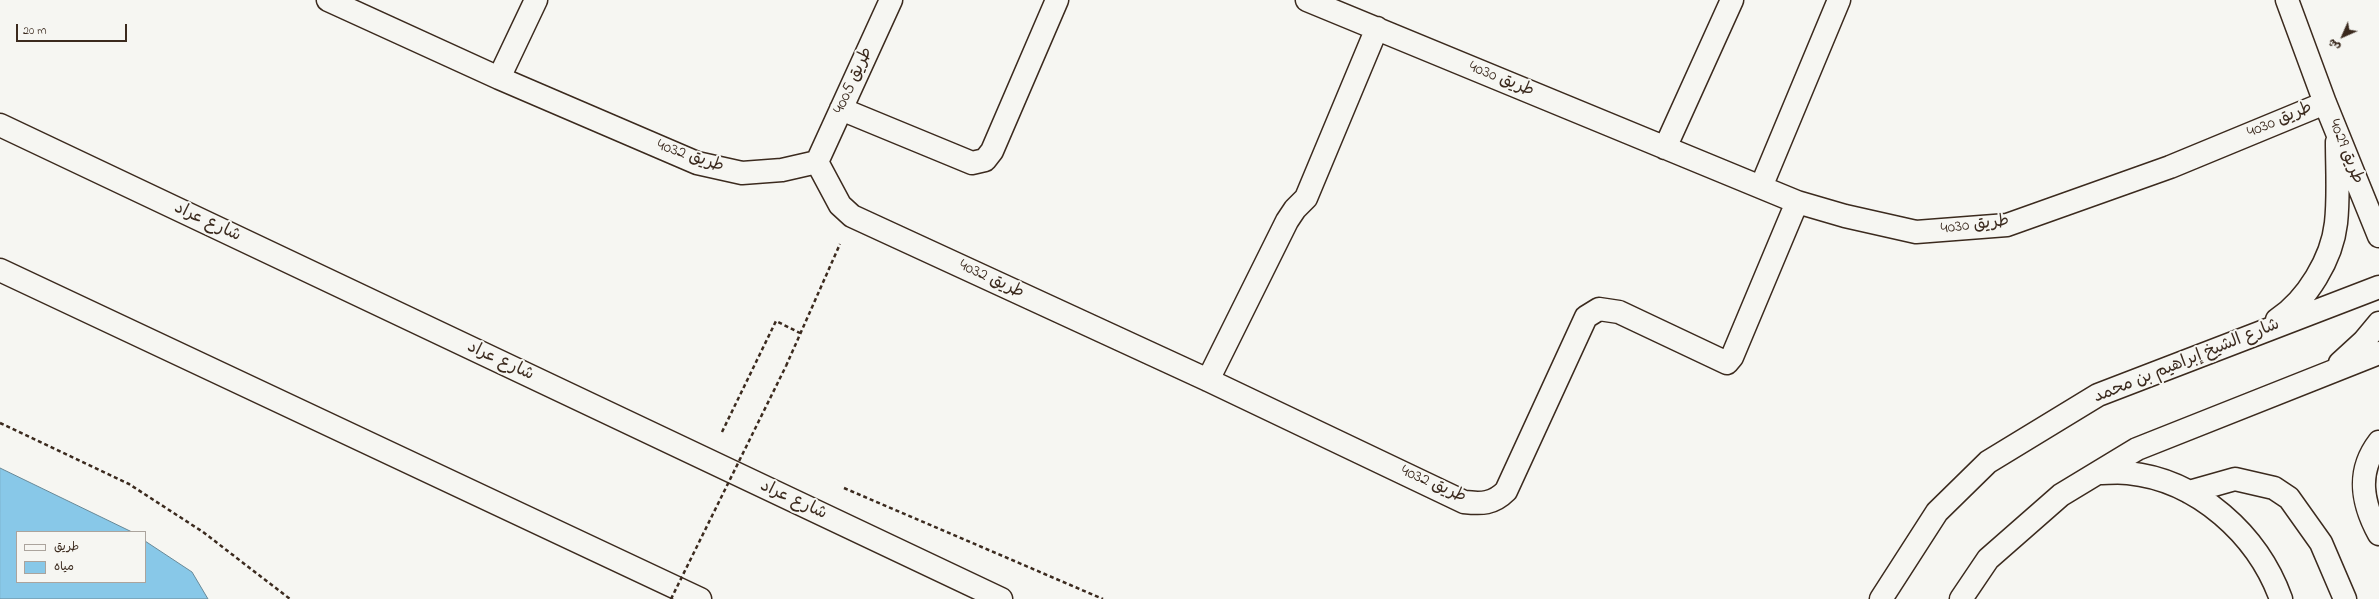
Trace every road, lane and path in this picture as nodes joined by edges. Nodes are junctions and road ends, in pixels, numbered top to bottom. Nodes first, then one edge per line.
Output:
1 (328, 0) edge
2 (536, 0) edge
3 (891, 0) edge
4 (1057, 0) edge
5 (1307, 0) edge
6 (1732, 0) edge
7 (1839, 0) edge
8 (2287, 0) edge
9 (1339, 6) edge
10 (1376, 28) junction
11 (500, 78) junction
12 (2325, 103) junction
13 (841, 109) junction
14 (0, 125) edge
15 (2337, 133) junction
16 (1665, 148) junction
17 (817, 162) junction
18 (1761, 187) junction
19 (1797, 202) junction
20 (852, 216) junction
21 (2379, 236) edge
22 (0, 270) edge
23 (2379, 287) edge
24 (2379, 323) edge
25 (2261, 331) junction
26 (800, 333) junction
27 (2379, 353) edge
28 (2332, 370) junction
29 (1208, 380) junction
30 (0, 423) edge
31 (720, 435) dead end
32 (2379, 442) edge
33 (2098, 473) junction
34 (2189, 492) junction
35 (2379, 534) edge
36 (290, 599) edge
37 (672, 599) edge
38 (700, 599) edge
39 (1000, 599) edge
40 (1881, 599) edge
41 (1961, 599) edge
42 (2281, 599) edge
43 (2345, 599) edge

1 - 11 street, طريق 4032
2 - 11 street
3 - 13 street, طريق 4005
4 - 13 street
5 - 9 street, طريق 4030
6 - 16 street
7 - 18 street
8 - 12 street, طريق 4029
9 - 10 street, طريق 4030
10 - 16 street, طريق 4030
10 - 29 street
11 - 17 street, طريق 4032
12 - 15 street, طريق 4029
12 - 19 street, طريق 4030
13 - 17 street, طريق 4005
14 - 39 street, شارع عراد
15 - 21 street, طريق 4029
15 - 25 street
16 - 18 street, طريق 4030
17 - 20 street, طريق 4032
18 - 19 street, طريق 4030
19 - 29 street, طريق 4032
20 - 26 path
20 - 29 street, طريق 4032
22 - 38 street
23 - 25 street, شارع الشيخ إبراهيم بن محمد
24 - 28 street
25 - 40 street, شارع الشيخ إبراهيم بن محمد
26 - 31 path
26 - 37 path, bridge
27 - 28 street
28 - 33 street
30 - 36 path
32 - 35 street
33 - 34 street
33 - 41 street
34 - 42 street
34 - 43 street

